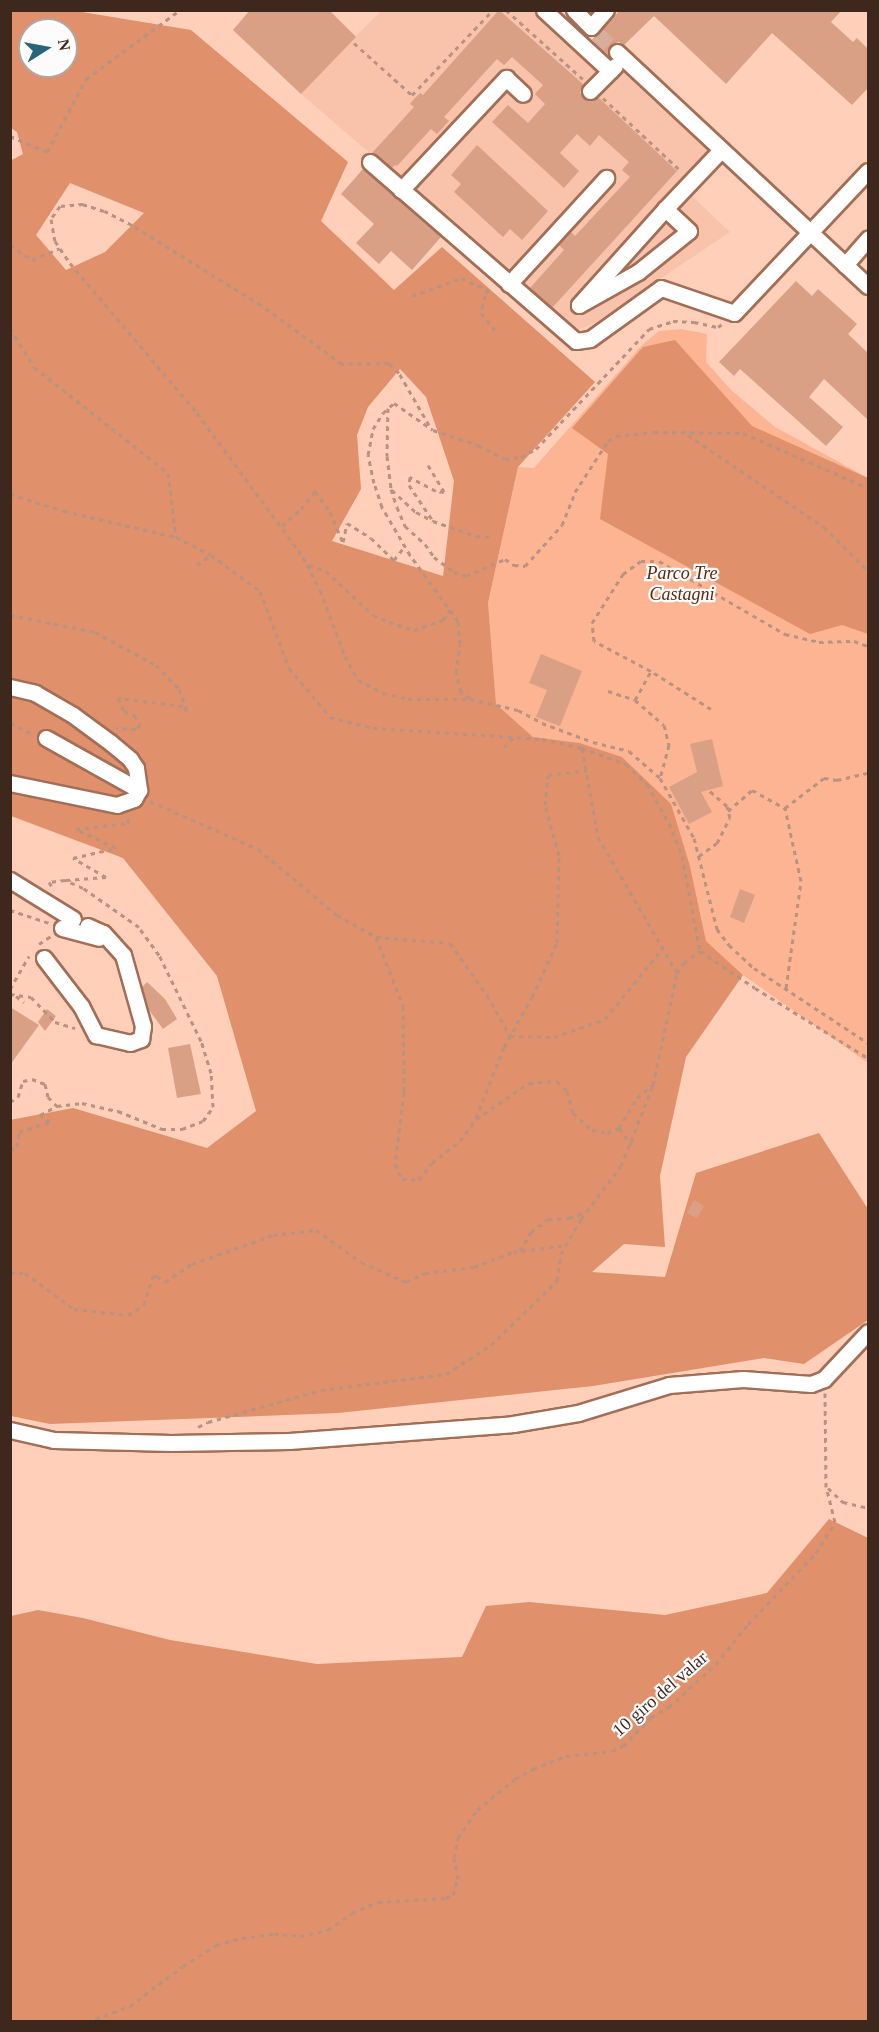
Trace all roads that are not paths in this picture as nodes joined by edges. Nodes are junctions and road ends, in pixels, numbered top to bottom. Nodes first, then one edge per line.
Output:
1 (544, 10) edge
2 (574, 10) edge
3 (606, 10) edge
4 (610, 71) junction
5 (591, 90) dead end
6 (524, 94) dead end
7 (722, 150) junction
8 (370, 162) dead end
9 (868, 171) edge
10 (606, 178) dead end
11 (401, 190) junction
12 (665, 209) junction
13 (812, 234) junction
14 (868, 239) edge
15 (845, 265) junction
16 (504, 279) junction
17 (868, 286) edge
18 (10, 687) edge
19 (46, 738) road end
20 (10, 783) edge
21 (135, 796) junction
22 (10, 880) edge
23 (87, 926) dead end
24 (111, 941) junction
25 (44, 958) dead end
26 (868, 1332) edge
27 (10, 1430) edge

1 - 4 street
2 - 3 street
4 - 5 street
4 - 7 street
6 - 11 street
7 - 12 street
7 - 13 street
8 - 11 street
9 - 13 street
10 - 16 street
11 - 16 street
12 - 12 street
13 - 15 street
13 - 16 street
14 - 15 street
15 - 17 street
18 - 21 street
19 - 21 street
20 - 21 street
22 - 24 street
23 - 24 street
24 - 25 street
26 - 27 street

